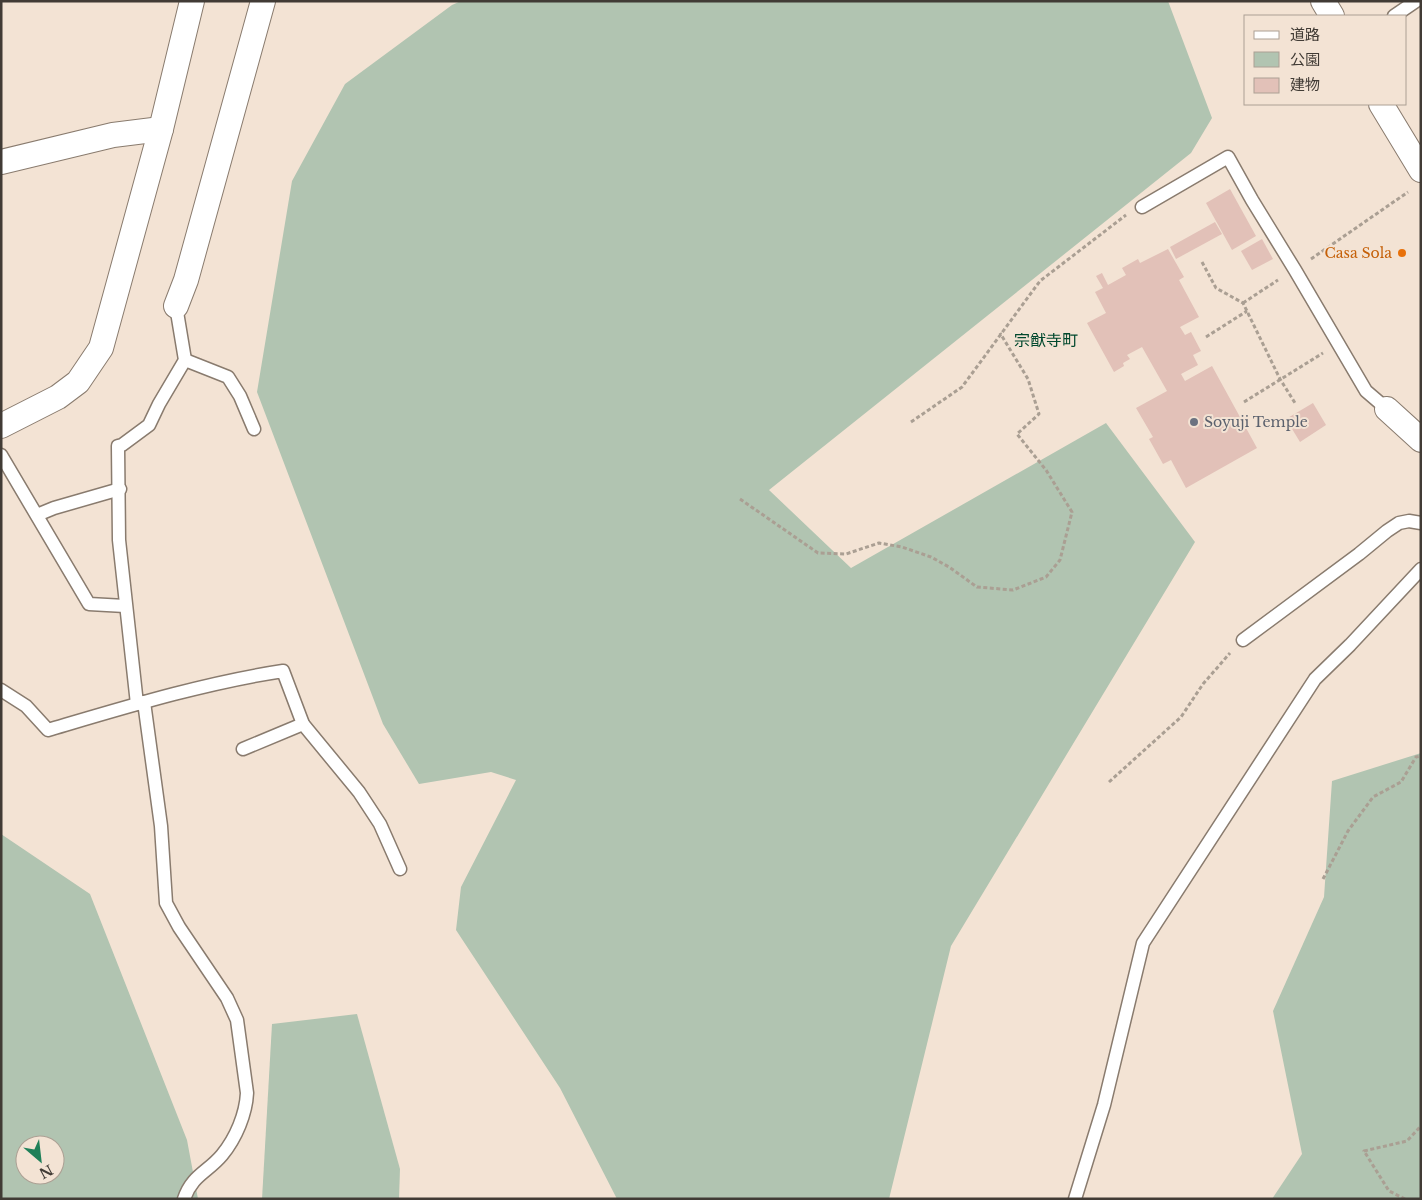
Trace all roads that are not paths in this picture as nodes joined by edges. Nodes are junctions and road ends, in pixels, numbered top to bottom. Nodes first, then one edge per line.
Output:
1 (192, 1) edge
2 (263, 1) edge
3 (1323, 1) edge
4 (1416, 1) edge
5 (1331, 15) edge
6 (1395, 15) edge
7 (1381, 105) edge
8 (161, 130) junction
9 (1, 162) edge
10 (1417, 179) edge
11 (1142, 207) dead end
12 (176, 306) joint
13 (185, 360) junction
14 (1387, 409) joint
15 (1, 426) edge
16 (254, 429) dead end
17 (1421, 440) edge
18 (1, 455) edge
19 (120, 489) junction
20 (37, 515) junction
21 (1421, 523) edge
22 (1421, 569) edge
23 (126, 606) junction
24 (1242, 640) road end
25 (1, 690) edge
26 (141, 703) junction
27 (303, 724) junction
28 (243, 749) dead end
29 (400, 869) dead end
30 (184, 1199) edge
31 (1074, 1199) edge

1 - 8 street
2 - 12 street
3 - 5 street
4 - 6 lane
7 - 10 street
8 - 9 street
8 - 15 street
11 - 14 lane
12 - 13 lane
13 - 16 lane
13 - 19 lane
14 - 17 street
18 - 20 lane
19 - 20 lane
19 - 23 lane
20 - 23 lane
21 - 24 lane
22 - 31 lane
23 - 26 lane
25 - 26 lane
26 - 27 lane
26 - 30 lane
27 - 28 lane
27 - 29 lane

